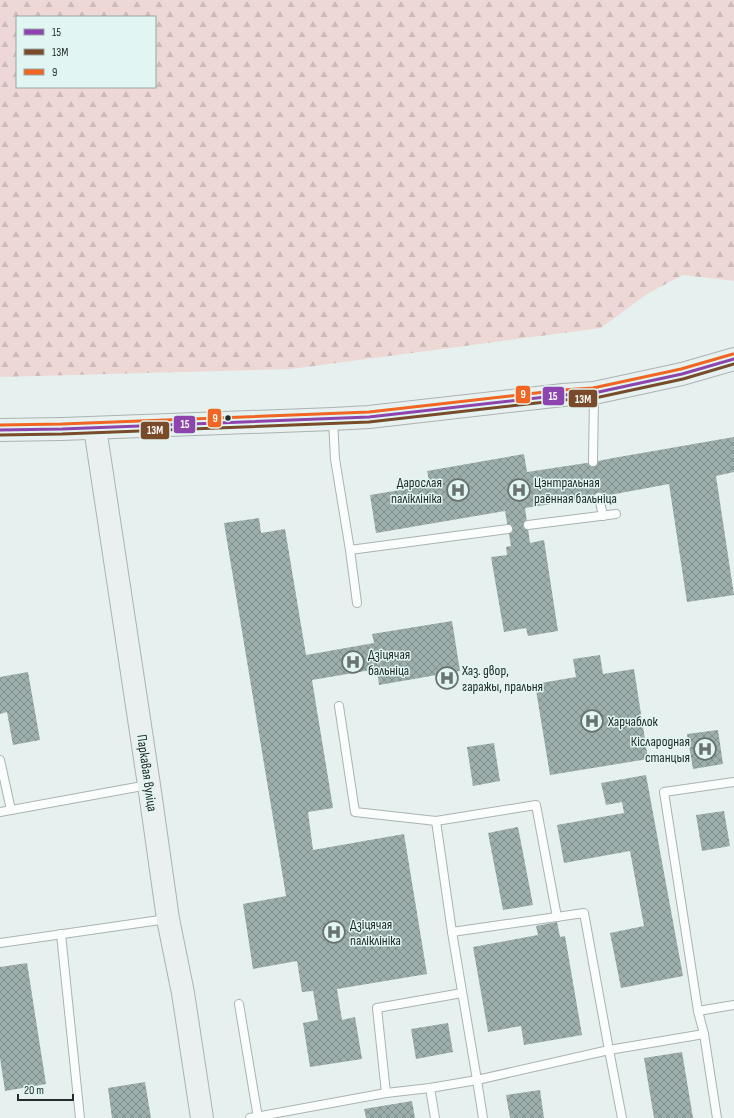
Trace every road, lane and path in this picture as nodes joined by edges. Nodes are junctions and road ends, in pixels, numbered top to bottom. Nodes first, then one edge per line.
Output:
1 (734, 359) edge
2 (594, 394) junction
3 (332, 419) junction
4 (95, 428) junction
5 (0, 430) edge
6 (593, 462) dead end
7 (598, 497) dead end
8 (616, 514) dead end
9 (603, 516) junction
10 (528, 525) dead end
11 (508, 529) dead end
12 (350, 550) junction
13 (357, 603) dead end
14 (339, 706) dead end
15 (0, 760) edge
16 (734, 782) edge
17 (149, 785) junction
18 (11, 810) junction
19 (0, 812) edge
20 (436, 821) junction
21 (557, 917) junction
22 (168, 919) junction
23 (452, 932) junction
24 (61, 934) junction
25 (0, 943) edge
26 (462, 993) junction
27 (239, 1004) dead end
28 (734, 1005) edge
29 (698, 1010) junction
30 (704, 1034) junction
31 (609, 1050) junction
32 (477, 1080) junction
33 (430, 1088) junction
34 (386, 1093) junction
35 (80, 1118) edge
36 (202, 1118) edge
37 (255, 1118) edge
38 (435, 1118) edge
39 (483, 1118) edge
40 (622, 1118) edge
41 (717, 1118) edge

1 - 2 main road
2 - 3 main road
2 - 6 lane
3 - 4 main road
3 - 12 lane
4 - 5 main road
4 - 17 main road, Паркавая вуліца
7 - 9 lane
8 - 9 lane
9 - 10 lane
11 - 12 lane
12 - 13 lane
14 - 20 lane
15 - 18 lane
16 - 29 lane
17 - 18 lane
17 - 22 main road, Паркавая вуліца
18 - 19 lane
20 - 21 lane
20 - 23 lane
21 - 23 lane
21 - 31 lane
22 - 24 lane
22 - 36 main road, Паркавая вуліца
23 - 26 lane
24 - 25 lane
24 - 35 lane
26 - 32 lane
26 - 34 lane
27 - 37 lane
28 - 29 lane
29 - 30 lane
30 - 31 lane
30 - 41 lane
31 - 32 lane
31 - 40 lane
32 - 33 lane
32 - 39 lane
33 - 34 lane
33 - 38 lane
34 - 37 lane

